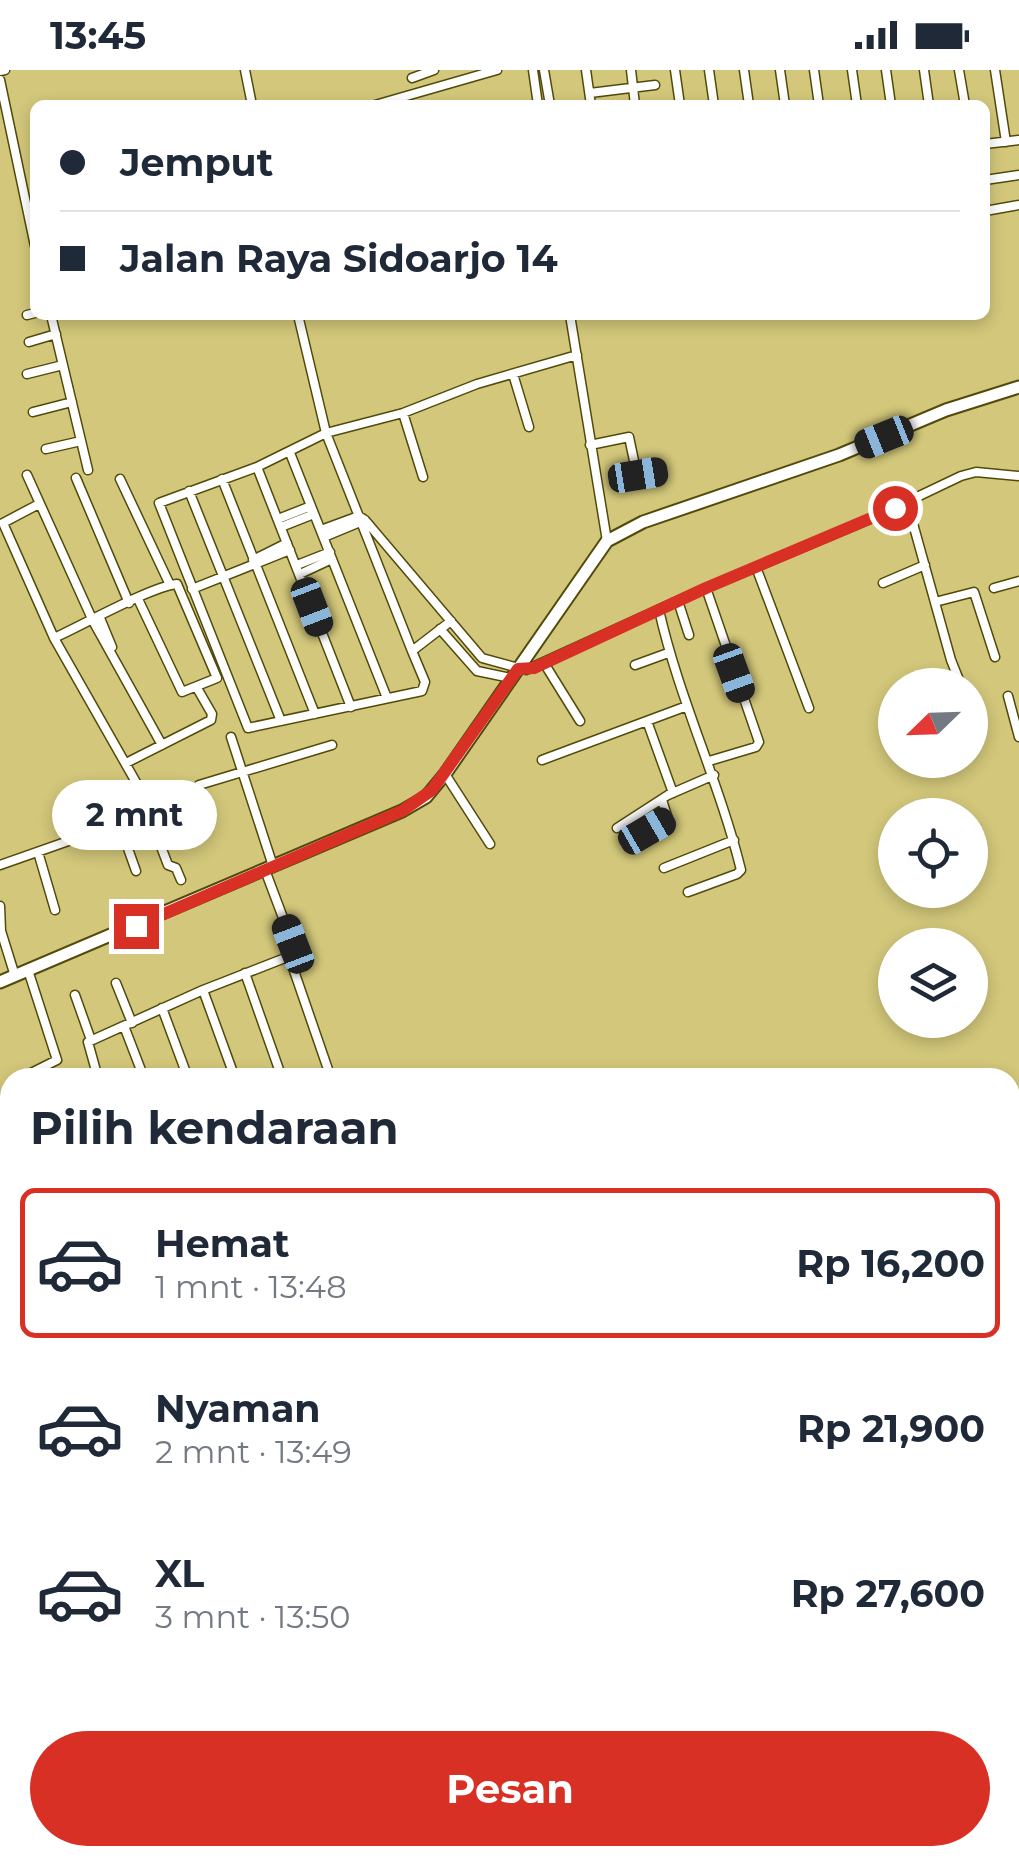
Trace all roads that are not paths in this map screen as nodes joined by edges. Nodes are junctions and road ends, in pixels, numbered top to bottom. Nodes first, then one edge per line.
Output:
1 (245, 70) edge
2 (434, 70) edge
3 (498, 70) edge
4 (544, 70) edge
5 (586, 70) edge
6 (632, 70) edge
7 (675, 70) edge
8 (709, 70) edge
9 (744, 70) edge
10 (780, 70) edge
11 (814, 70) edge
12 (852, 70) edge
13 (886, 70) edge
14 (924, 70) edge
15 (960, 70) edge
16 (996, 70) edge
17 (533, 71) edge
18 (522, 72) edge
19 (412, 78) dead end
20 (0, 80) edge
21 (655, 85) dead end
22 (634, 86) junction
23 (590, 93) junction
24 (251, 100) edge
25 (393, 100) edge
26 (537, 100) edge
27 (549, 100) edge
28 (591, 100) edge
29 (635, 100) edge
30 (679, 100) edge
31 (713, 100) edge
32 (748, 100) edge
33 (783, 100) edge
34 (818, 100) edge
35 (856, 100) edge
36 (890, 100) edge
37 (928, 100) edge
38 (964, 100) edge
39 (1019, 140) edge
40 (1006, 142) junction
41 (990, 144) edge
42 (1019, 175) edge
43 (990, 179) edge
44 (1019, 206) edge
45 (990, 209) edge
46 (30, 222) edge
47 (52, 320) edge
48 (299, 320) edge
49 (571, 320) edge
50 (56, 334) junction
51 (29, 342) dead end
52 (577, 355) junction
53 (63, 365) junction
54 (26, 374) dead end
55 (513, 374) junction
56 (1019, 388) edge
57 (72, 402) junction
58 (34, 412) dead end
59 (403, 414) junction
60 (528, 427) dead end
61 (326, 433) junction
62 (81, 441) junction
63 (590, 445) junction
64 (46, 449) dead end
65 (290, 452) junction
66 (257, 467) junction
67 (88, 470) dead end
68 (659, 472) dead end
69 (27, 474) dead end
70 (1019, 476) edge
71 (423, 477) dead end
72 (76, 478) dead end
73 (120, 479) dead end
74 (222, 479) junction
75 (189, 491) junction
76 (907, 502) junction
77 (40, 504) junction
78 (313, 510) junction
79 (361, 519) junction
80 (280, 523) junction
81 (322, 533) junction
82 (607, 541) junction
83 (289, 547) junction
84 (331, 556) junction
85 (402, 560) junction
86 (253, 562) junction
87 (925, 565) junction
88 (756, 568) junction
89 (298, 570) junction
90 (223, 575) junction
91 (383, 576) junction
92 (1017, 581) edge
93 (883, 583) dead end
94 (170, 585) junction
95 (706, 588) junction
96 (994, 588) dead end
97 (192, 589) junction
98 (1019, 592) edge
99 (678, 600) junction
100 (134, 601) junction
101 (935, 602) junction
102 (659, 610) junction
103 (97, 619) junction
104 (451, 621) junction
105 (440, 629) junction
106 (460, 634) junction
107 (689, 636) dead end
108 (54, 638) junction
109 (450, 641) junction
110 (412, 651) junction
111 (668, 653) junction
112 (995, 657) dead end
113 (482, 658) junction
114 (544, 662) junction
115 (634, 664) dead end
116 (956, 668) edge
117 (477, 671) junction
118 (514, 673) junction
119 (197, 688) junction
120 (1008, 696) dead end
121 (387, 698) junction
122 (686, 706) junction
123 (351, 707) junction
124 (808, 708) dead end
125 (315, 714) junction
126 (281, 721) junction
127 (580, 721) dead end
128 (647, 721) junction
129 (231, 737) dead end
130 (1019, 737) edge
131 (162, 745) junction
132 (332, 745) dead end
133 (542, 760) dead end
134 (709, 760) junction
135 (126, 763) junction
136 (241, 770) junction
137 (445, 774) junction
138 (714, 775) junction
139 (136, 784) junction
140 (199, 784) dead end
141 (672, 794) junction
142 (124, 798) junction
143 (662, 800) junction
144 (121, 828) junction
145 (617, 828) dead end
146 (94, 832) junction
147 (734, 840) junction
148 (627, 843) dead end
149 (490, 844) dead end
150 (38, 852) junction
151 (0, 864) edge
152 (269, 868) junction
153 (664, 868) dead end
154 (136, 871) dead end
155 (180, 880) dead end
156 (688, 892) dead end
157 (0, 906) edge
158 (55, 910) dead end
159 (291, 962) junction
160 (245, 972) junction
161 (22, 973) junction
162 (0, 982) edge
163 (116, 983) dead end
164 (203, 990) junction
165 (75, 995) dead end
166 (162, 1008) junction
167 (128, 1024) junction
168 (92, 1040) junction
169 (41, 1068) edge
170 (94, 1068) edge
171 (141, 1068) edge
172 (184, 1068) edge
173 (231, 1068) edge
174 (279, 1068) edge
175 (325, 1068) edge
176 (0, 1792) edge
177 (0, 1835) edge

1 - 24 street
2 - 19 street
3 - 25 street
4 - 27 street
5 - 23 street
6 - 22 street
7 - 30 street
8 - 31 street
9 - 32 street
10 - 33 street
11 - 34 street
12 - 35 street
13 - 36 street
14 - 37 street
15 - 38 street
16 - 40 street
17 - 18 street
17 - 26 street
20 - 46 street
21 - 22 street
22 - 23 street
22 - 29 street
23 - 28 street
39 - 40 street
40 - 41 street
42 - 43 street
44 - 45 street
47 - 50 street
48 - 61 street
49 - 52 street
50 - 51 street
50 - 53 street
52 - 55 street
52 - 63 street
53 - 54 street
53 - 57 street
55 - 59 street
55 - 60 street
56 - 82 main road
57 - 58 street
57 - 62 street
59 - 61 street
59 - 71 street
61 - 65 street
61 - 79 street
62 - 64 street
62 - 67 street
63 - 68 street
63 - 82 street
65 - 66 street
65 - 78 street
66 - 74 street
66 - 80 street
69 - 77 street
70 - 76 street
72 - 100 street
73 - 94 street
74 - 75 street
74 - 86 street
75 - 90 street
75 - 97 street
76 - 87 street
76 - 88 street
77 - 103 street
77 - 108 street
78 - 80 street
78 - 81 street
79 - 81 street
79 - 85 street
79 - 91 street
80 - 83 street
81 - 84 street
82 - 118 main road
83 - 86 street
83 - 89 street
84 - 89 street
84 - 121 street
85 - 91 street
85 - 104 street
86 - 90 street
86 - 125 street
87 - 93 street
87 - 101 street
88 - 95 street
88 - 124 street
89 - 123 street
90 - 97 street
90 - 126 street
91 - 110 street
92 - 96 street
92 - 98 street
94 - 100 street
94 - 119 street
95 - 99 street
95 - 134 street
97 - 126 street
99 - 102 street
99 - 107 street
100 - 103 street
100 - 119 street
101 - 112 street
101 - 116 street
102 - 111 street
102 - 114 street
103 - 108 street
103 - 131 street
104 - 105 street
104 - 106 street
105 - 109 street
105 - 110 street
106 - 109 street
106 - 113 street
108 - 135 street
109 - 117 street
110 - 121 street
111 - 115 street
111 - 122 street
113 - 117 street
113 - 118 street
114 - 118 street
114 - 127 street
117 - 118 street
118 - 137 main road
119 - 131 street
120 - 130 street
121 - 123 street
122 - 128 street
122 - 134 street
123 - 125 street
125 - 126 street
128 - 133 street
128 - 141 street
129 - 136 street
131 - 135 street
132 - 136 street
134 - 138 street
135 - 139 street
136 - 140 street
136 - 152 street
137 - 149 street
137 - 152 main road
138 - 141 street
138 - 147 street
139 - 142 street
139 - 155 street
141 - 143 street
142 - 144 street
142 - 146 street
143 - 145 street
143 - 148 street
144 - 146 street
144 - 154 street
146 - 150 street
147 - 153 street
147 - 156 street
150 - 151 street
150 - 158 street
152 - 159 street
152 - 161 main road
157 - 161 street
159 - 160 street
159 - 175 street
160 - 164 street
160 - 174 street
161 - 162 main road
161 - 169 street
163 - 167 street
164 - 166 street
164 - 173 street
165 - 168 street
166 - 167 street
166 - 172 street
167 - 168 street
167 - 171 street
168 - 170 street
176 - 177 street

